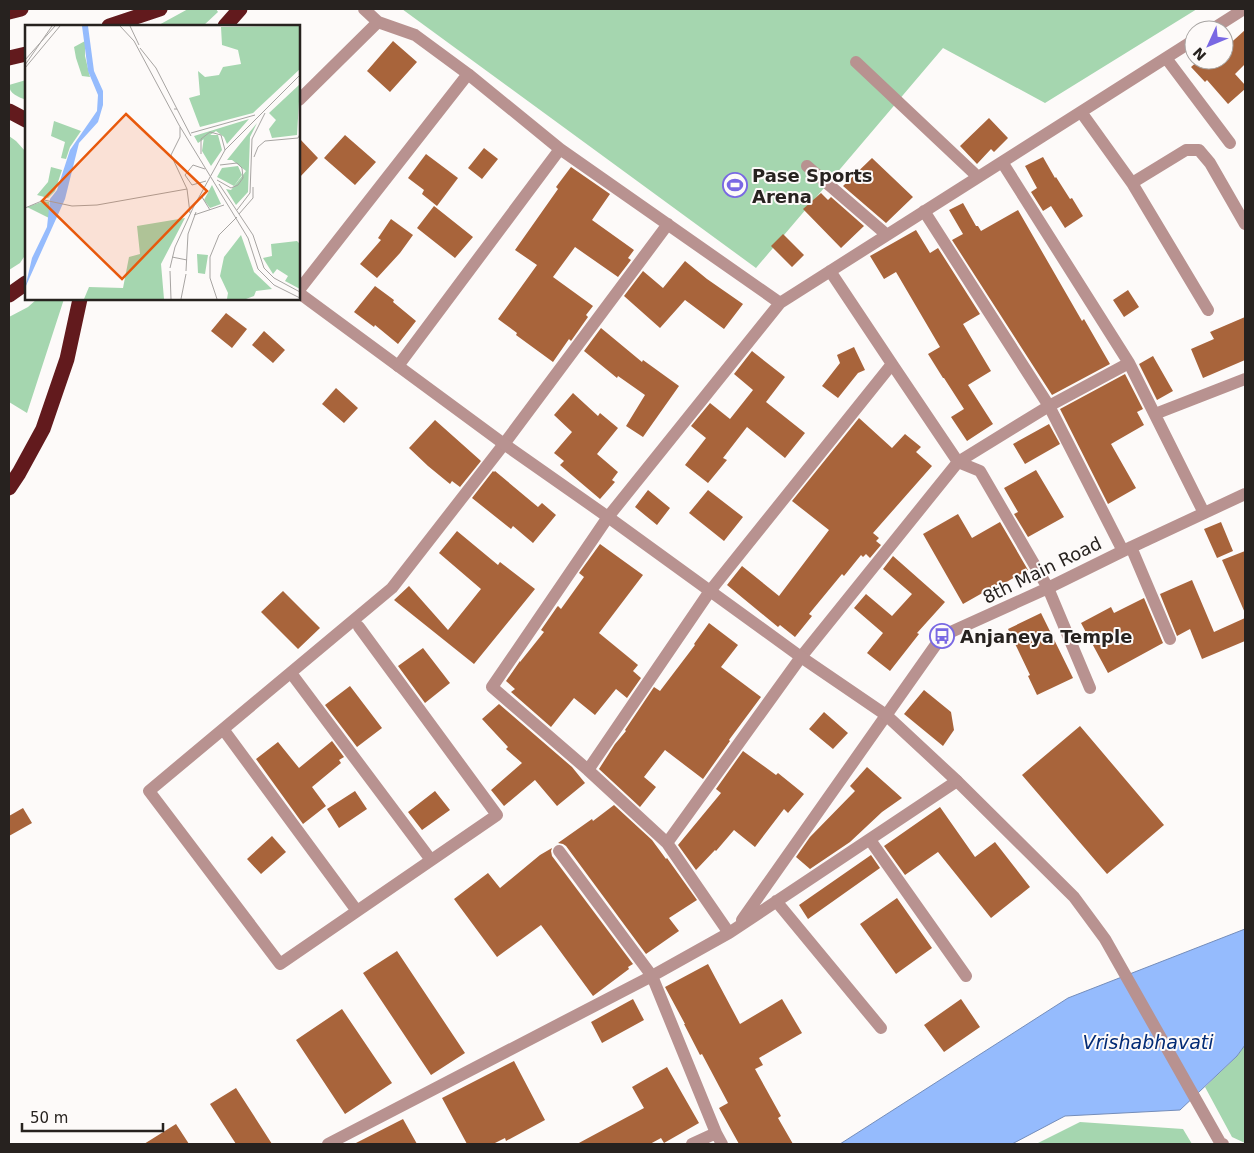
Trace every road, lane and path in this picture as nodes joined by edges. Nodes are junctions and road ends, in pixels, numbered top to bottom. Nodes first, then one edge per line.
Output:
1 (21, 9) edge
2 (160, 9) edge
3 (240, 9) edge
4 (364, 9) edge
5 (1244, 9) edge
6 (9, 12) edge
7 (1227, 20) edge
8 (378, 22) junction
9 (112, 25) edge
10 (226, 25) edge
11 (1184, 46) edge
12 (25, 54) edge
13 (9, 58) edge
14 (1166, 58) junction
15 (856, 62) dead end
16 (468, 74) junction
17 (300, 99) edge
18 (9, 111) edge
19 (1081, 112) junction
20 (25, 119) edge
21 (1230, 143) dead end
22 (560, 149) junction
23 (1002, 162) junction
24 (807, 166) dead end
25 (978, 177) junction
26 (1132, 183) junction
27 (924, 211) junction
28 (668, 224) junction
29 (1245, 224) edge
30 (887, 235) junction
31 (830, 271) junction
32 (25, 284) edge
33 (300, 290) edge
34 (300, 292) edge
35 (9, 294) edge
36 (80, 300) edge
37 (780, 303) junction
38 (1208, 310) dead end
39 (1129, 363) junction
40 (892, 364) junction
41 (398, 366) junction
42 (1245, 379) edge
43 (1049, 406) junction
44 (1155, 414) junction
45 (504, 444) junction
46 (958, 462) junction
47 (9, 488) edge
48 (1245, 494) edge
49 (1204, 513) junction
50 (608, 516) junction
51 (1127, 549) junction
52 (1048, 588) junction
53 (710, 591) junction
54 (359, 628) dead end
55 (1170, 639) dead end
56 (801, 657) junction
57 (292, 673) junction
58 (1090, 688) dead end
59 (886, 715) junction
60 (224, 729) junction
61 (588, 770) junction
62 (957, 782) junction
63 (870, 840) junction
64 (667, 843) junction
65 (559, 851) dead end
66 (431, 860) junction
67 (776, 901) junction
68 (357, 911) junction
69 (733, 930) junction
70 (652, 976) junction
71 (966, 976) dead end
72 (880, 1028) dead end
73 (716, 1132) junction
74 (351, 1139) edge
75 (328, 1144) edge
76 (692, 1144) edge
77 (722, 1144) edge
78 (1222, 1144) edge

1 - 6 highway
2 - 9 highway
3 - 10 highway
4 - 8 street
5 - 7 street
8 - 16 street
8 - 17 street
11 - 14 street
12 - 13 highway
14 - 19 street
14 - 21 street
15 - 25 street
16 - 22 street
16 - 33 street
18 - 20 highway
19 - 23 street
19 - 26 street
22 - 28 street
22 - 41 street
23 - 25 street
23 - 39 street
24 - 30 street
25 - 27 street
26 - 29 street
26 - 38 street
27 - 30 street
27 - 43 street
28 - 37 street
28 - 45 street
30 - 31 street
31 - 37 street
31 - 40 street
32 - 35 highway
34 - 41 street
36 - 47 highway
37 - 50 street
39 - 43 street
39 - 44 street
40 - 46 street
40 - 53 street
41 - 45 street
42 - 44 street
43 - 46 street
43 - 51 street
44 - 49 street
45 - 50 street
45 - 57 street
46 - 52 street
46 - 56 street
48 - 49 street, 8th Main Road
49 - 51 street, 8th Main Road
50 - 53 street
50 - 61 street
51 - 52 street, 8th Main Road
51 - 55 street
52 - 58 street
52 - 59 street, 8th Main Road
53 - 56 street
53 - 61 street
54 - 66 street
56 - 59 street
56 - 64 street
57 - 60 street
57 - 66 street
59 - 62 street
59 - 69 street, 8th Main Road
60 - 68 street
60 - 68 street
61 - 64 street
62 - 63 street
62 - 78 street
63 - 67 street
63 - 71 street
64 - 69 street
65 - 70 street
66 - 68 street
67 - 69 street
67 - 72 street
69 - 70 street
70 - 73 street
70 - 74 street
73 - 76 street
73 - 77 street
74 - 75 street

